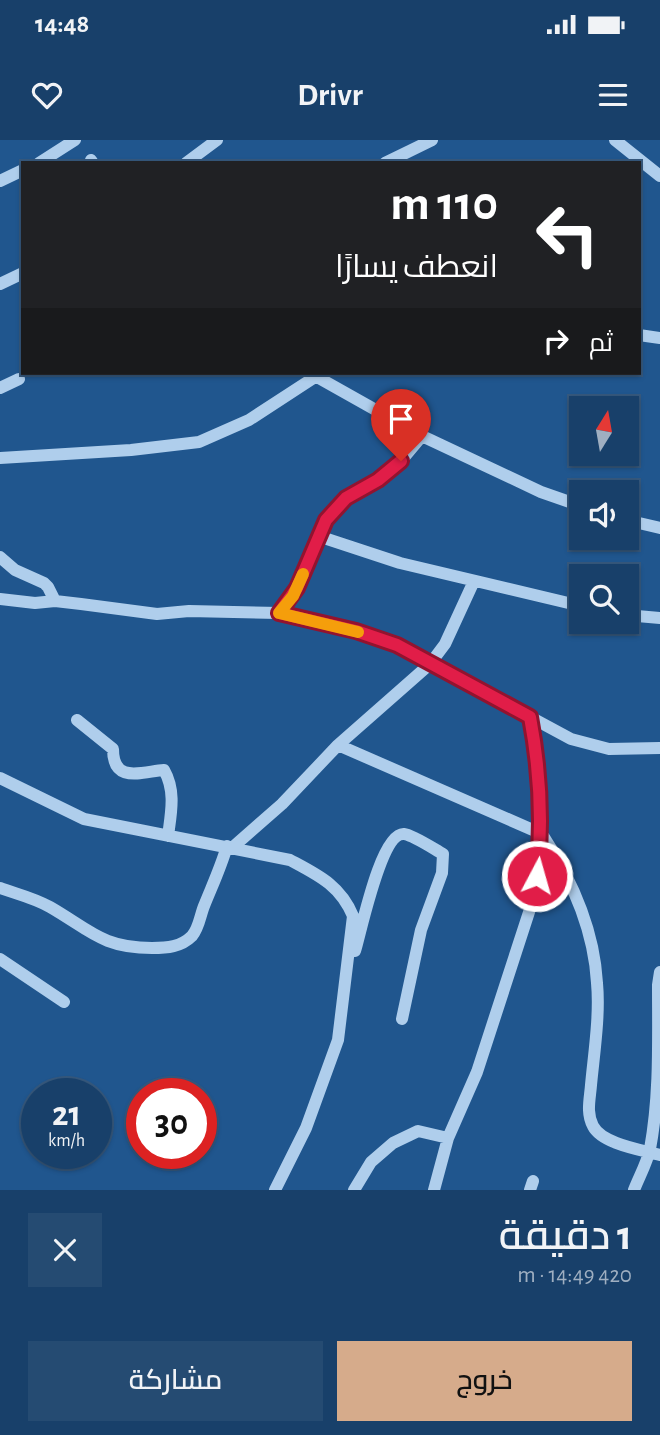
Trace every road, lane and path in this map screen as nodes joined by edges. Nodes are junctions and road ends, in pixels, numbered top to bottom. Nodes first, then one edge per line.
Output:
1 (75, 140) edge
2 (217, 140) edge
3 (432, 140) edge
4 (615, 140) edge
5 (408, 152) junction
6 (41, 161) edge
7 (189, 161) edge
8 (389, 161) edge
9 (416, 161) edge
10 (21, 171) edge
11 (660, 176) edge
12 (0, 181) edge
13 (21, 274) edge
14 (0, 284) edge
15 (641, 335) edge
16 (660, 338) edge
17 (313, 375) edge
18 (19, 379) dead end
19 (0, 388) edge
20 (422, 436) junction
21 (0, 458) edge
22 (569, 502) edge
23 (639, 523) edge
24 (660, 528) edge
25 (318, 536) junction
26 (0, 557) edge
27 (474, 581) junction
28 (0, 599) edge
29 (55, 601) junction
30 (569, 603) edge
31 (279, 613) junction
32 (656, 618) edge
33 (660, 630) edge
34 (430, 664) junction
35 (530, 717) junction
36 (77, 720) dead end
37 (338, 745) junction
38 (660, 748) edge
39 (0, 778) edge
40 (542, 834) junction
41 (168, 836) junction
42 (230, 847) junction
43 (0, 888) edge
44 (0, 959) edge
45 (348, 972) junction
46 (660, 972) edge
47 (64, 1002) dead end
48 (402, 1019) dead end
49 (448, 1138) junction
50 (655, 1154) edge
51 (275, 1190) edge
52 (354, 1190) edge
53 (434, 1190) edge
54 (634, 1190) edge

1 - 6 street
2 - 7 street
3 - 5 street
4 - 11 street
5 - 8 street
5 - 9 street
10 - 12 street
13 - 14 street
15 - 16 street
17 - 20 street
17 - 21 street
18 - 19 street
20 - 22 street
20 - 25 street
23 - 24 street
25 - 27 street
25 - 31 street
26 - 29 street
27 - 30 street
27 - 34 street
28 - 29 street
29 - 31 street
31 - 34 street
32 - 33 street
34 - 35 street
34 - 37 street
35 - 38 street
35 - 40 street
36 - 41 street
37 - 40 street
37 - 42 street
39 - 41 street
40 - 49 street
40 - 50 street
41 - 42 street
42 - 43 street
42 - 45 street
44 - 47 street
45 - 48 street
45 - 51 street
46 - 50 street
49 - 52 street
49 - 53 street
50 - 54 street

